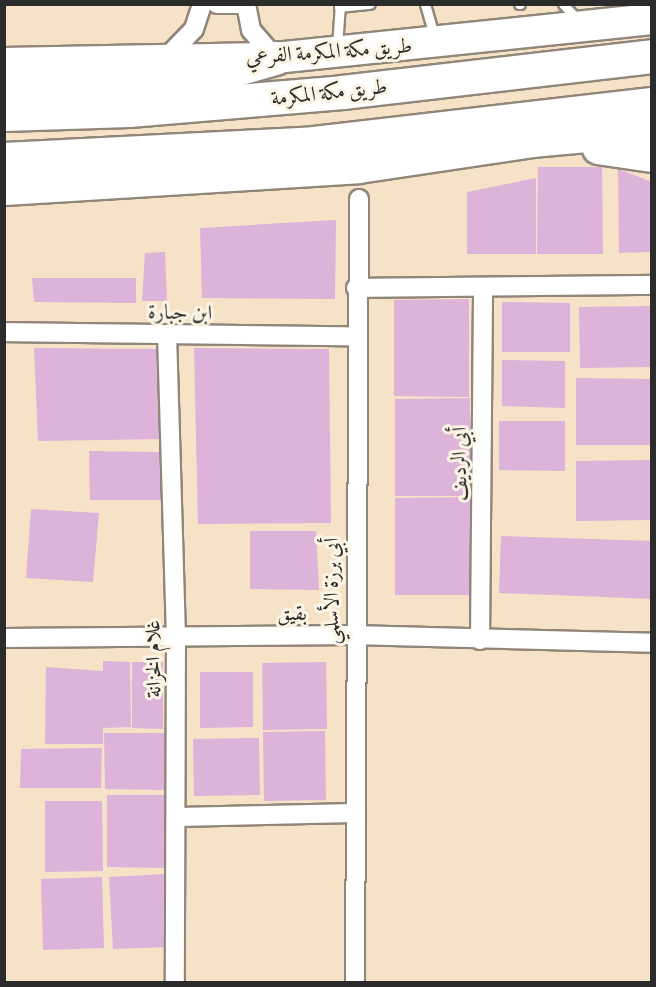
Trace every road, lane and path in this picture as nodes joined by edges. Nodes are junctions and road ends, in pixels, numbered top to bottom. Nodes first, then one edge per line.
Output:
1 (202, 4) edge
2 (217, 4) edge
3 (240, 4) edge
4 (246, 4) edge
5 (370, 4) edge
6 (425, 4) edge
7 (563, 4) edge
8 (340, 6) edge
9 (651, 19) edge
10 (584, 27) junction
11 (437, 43) junction
12 (336, 52) junction
13 (651, 56) edge
14 (166, 58) junction
15 (275, 58) junction
16 (4, 63) edge
17 (4, 84) edge
18 (651, 104) edge
19 (4, 114) edge
20 (651, 131) edge
21 (532, 142) junction
22 (651, 157) edge
23 (4, 159) edge
24 (11, 194) edge
25 (359, 200) dead end
26 (651, 285) edge
27 (356, 288) junction
28 (483, 289) junction
29 (4, 332) edge
30 (167, 334) junction
31 (354, 336) junction
32 (353, 635) junction
33 (176, 637) junction
34 (4, 638) edge
35 (480, 640) junction
36 (651, 643) edge
37 (356, 813) junction
38 (176, 817) junction
39 (175, 982) edge
40 (355, 982) edge

1 - 14 street
2 - 3 street
4 - 15 street
5 - 8 lane
6 - 11 lane
7 - 10 lane
8 - 12 lane
9 - 10 main road, طريق مكة المكرمة الفرعي
10 - 11 main road, طريق مكة المكرمة الفرعي
11 - 12 main road, طريق مكة المكرمة الفرعي
12 - 15 main road, طريق مكة المكرمة الفرعي
13 - 19 highway, طريق مكة المكرمة
14 - 15 main road, طريق مكة المكرمة الفرعي
14 - 16 main road, طريق مكة المكرمة الفرعي
15 - 17 highway
18 - 23 highway
20 - 21 main road
21 - 22 main road
21 - 24 main road
25 - 27 street, أبي برزة الأسلمي
26 - 28 street
27 - 28 street
27 - 31 street, أبي برزة الأسلمي
28 - 35 street, أبي الرديف
29 - 30 street, ابن جبارة
30 - 31 street, ابن جبارة
30 - 33 street, غلام الخزانة
31 - 32 street, أبي برزة الأسلمي
32 - 33 street, بقيق
32 - 35 street, بقيق
32 - 37 street, أبي برزة الأسلمي
33 - 34 street, بقيق
33 - 38 street, غلام الخزانة
35 - 36 street, بقيق
37 - 38 street
37 - 40 street, أبي برزة الأسلمي
38 - 39 street, غلام الخزانة

